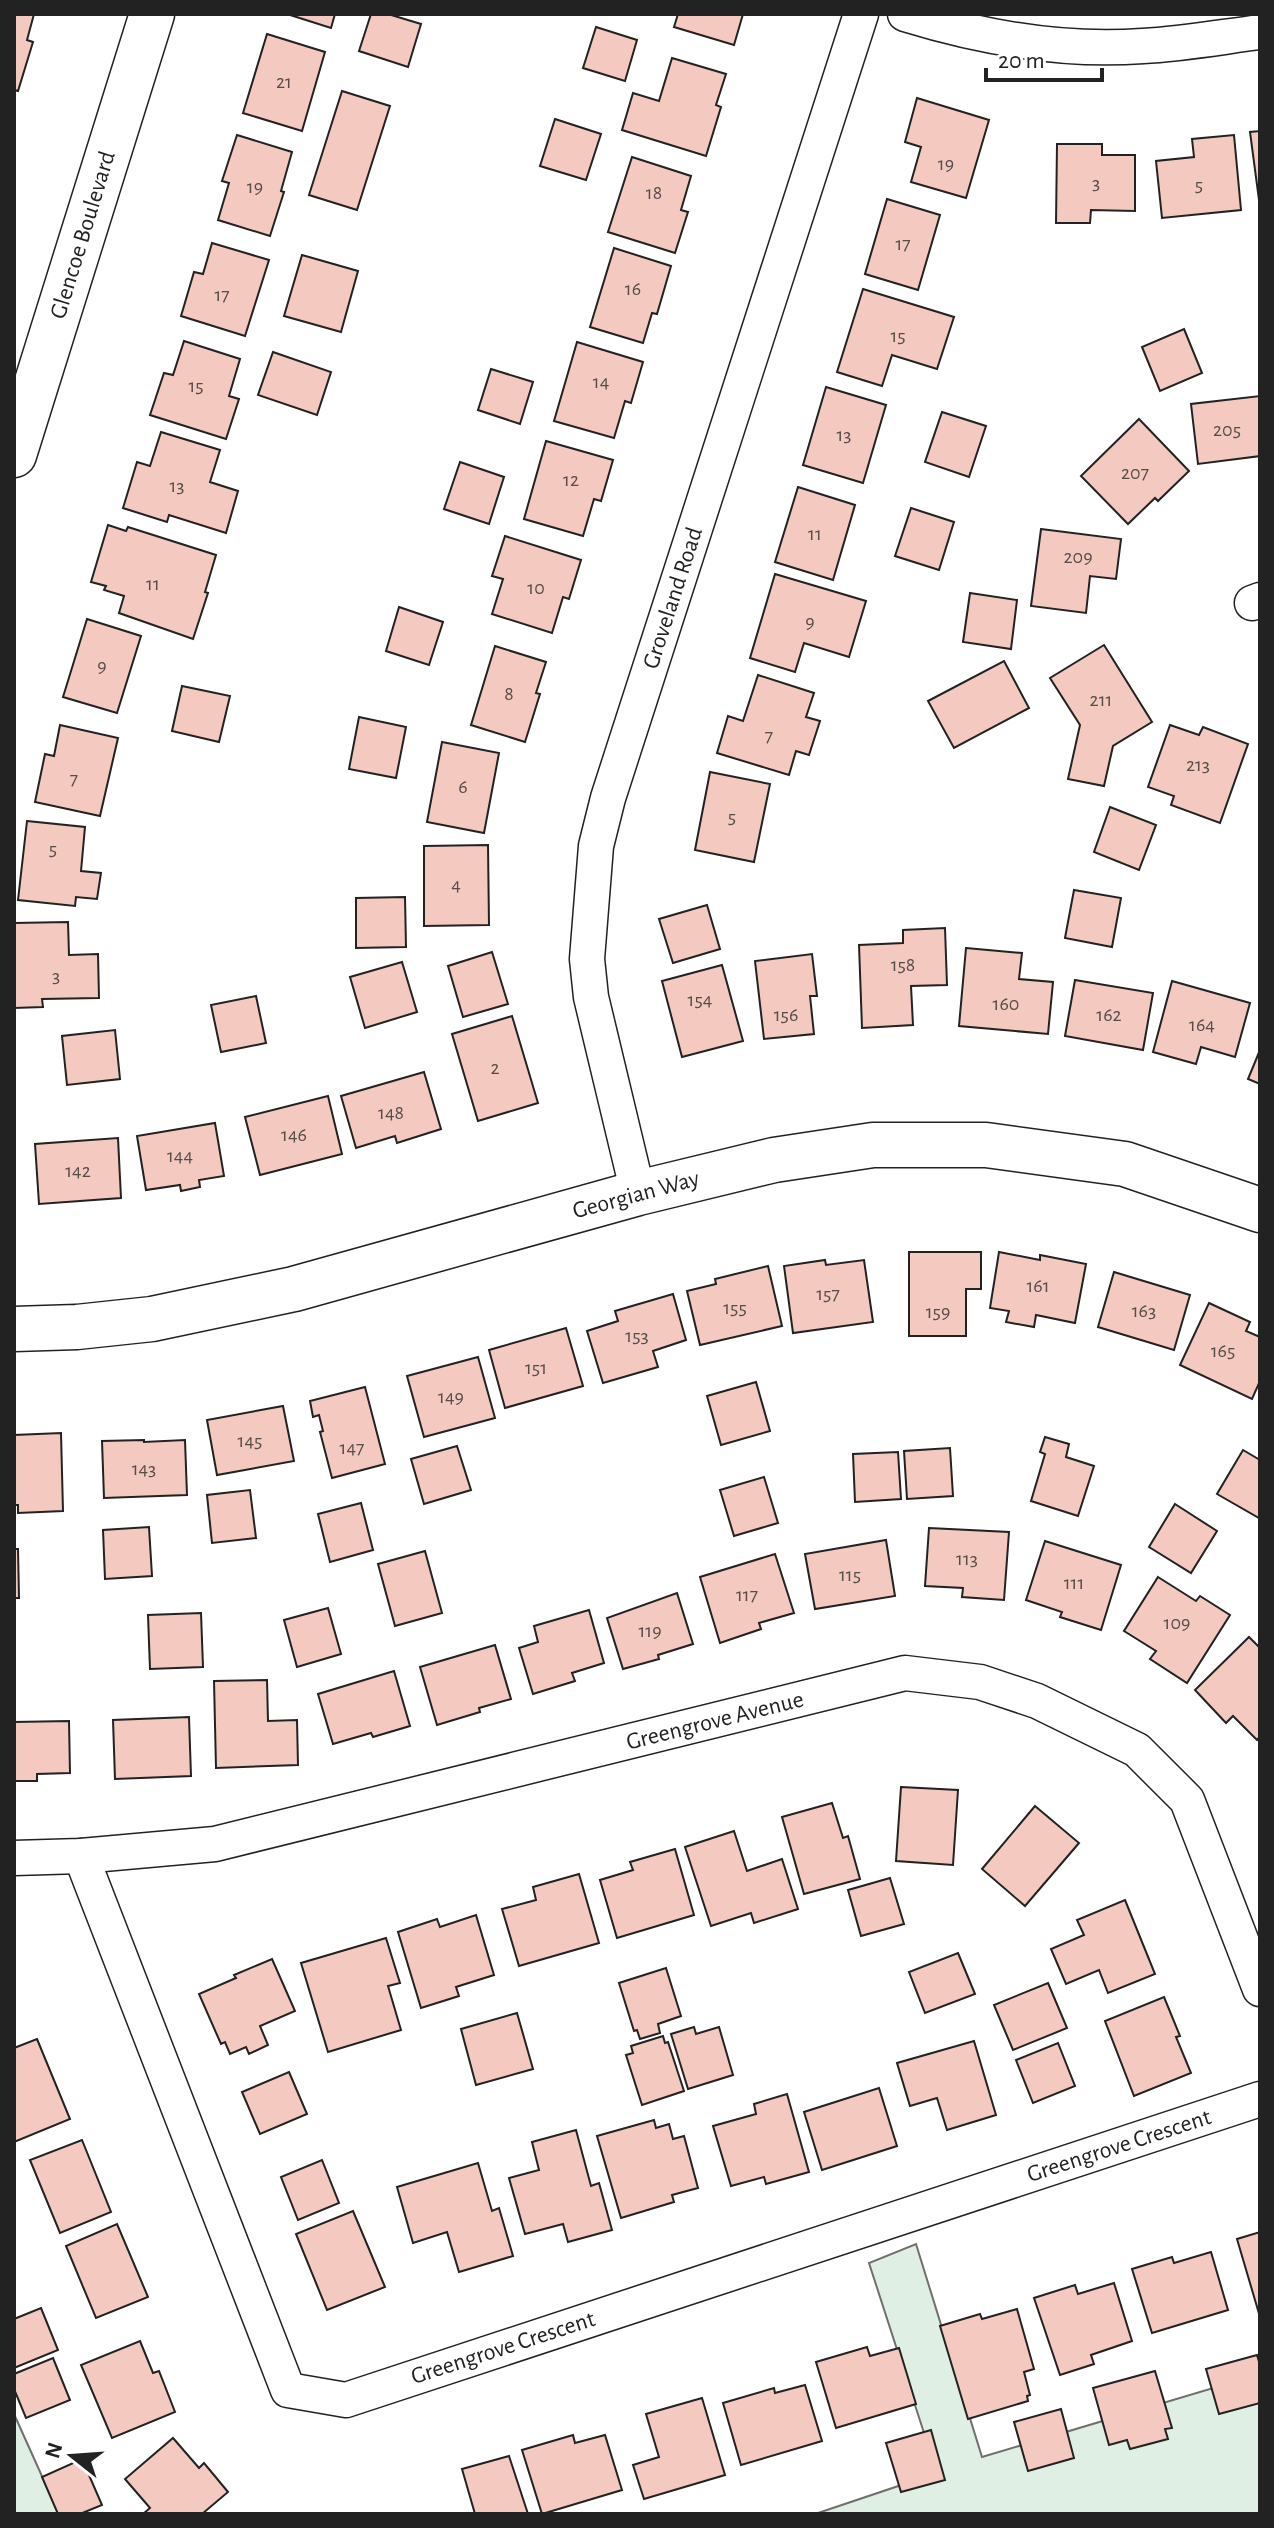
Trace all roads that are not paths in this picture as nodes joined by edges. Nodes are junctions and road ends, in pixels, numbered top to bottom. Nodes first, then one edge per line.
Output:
1 (152, 14) edge
2 (861, 14) edge
3 (905, 14) edge
4 (1260, 32) edge
5 (14, 455) edge
6 (638, 1193) junction
7 (1260, 1210) edge
8 (14, 1329) edge
9 (81, 1856) junction
10 (14, 1858) edge
11 (1260, 1989) edge
12 (1260, 2099) edge

1 - 5 street, Glencoe Boulevard
2 - 6 street, Groveland Road
3 - 4 street
6 - 7 street, Georgian Way
6 - 8 street, Georgian Way
9 - 10 street, Greengrove Avenue
9 - 11 street, Greengrove Avenue
9 - 12 street, Greengrove Crescent

